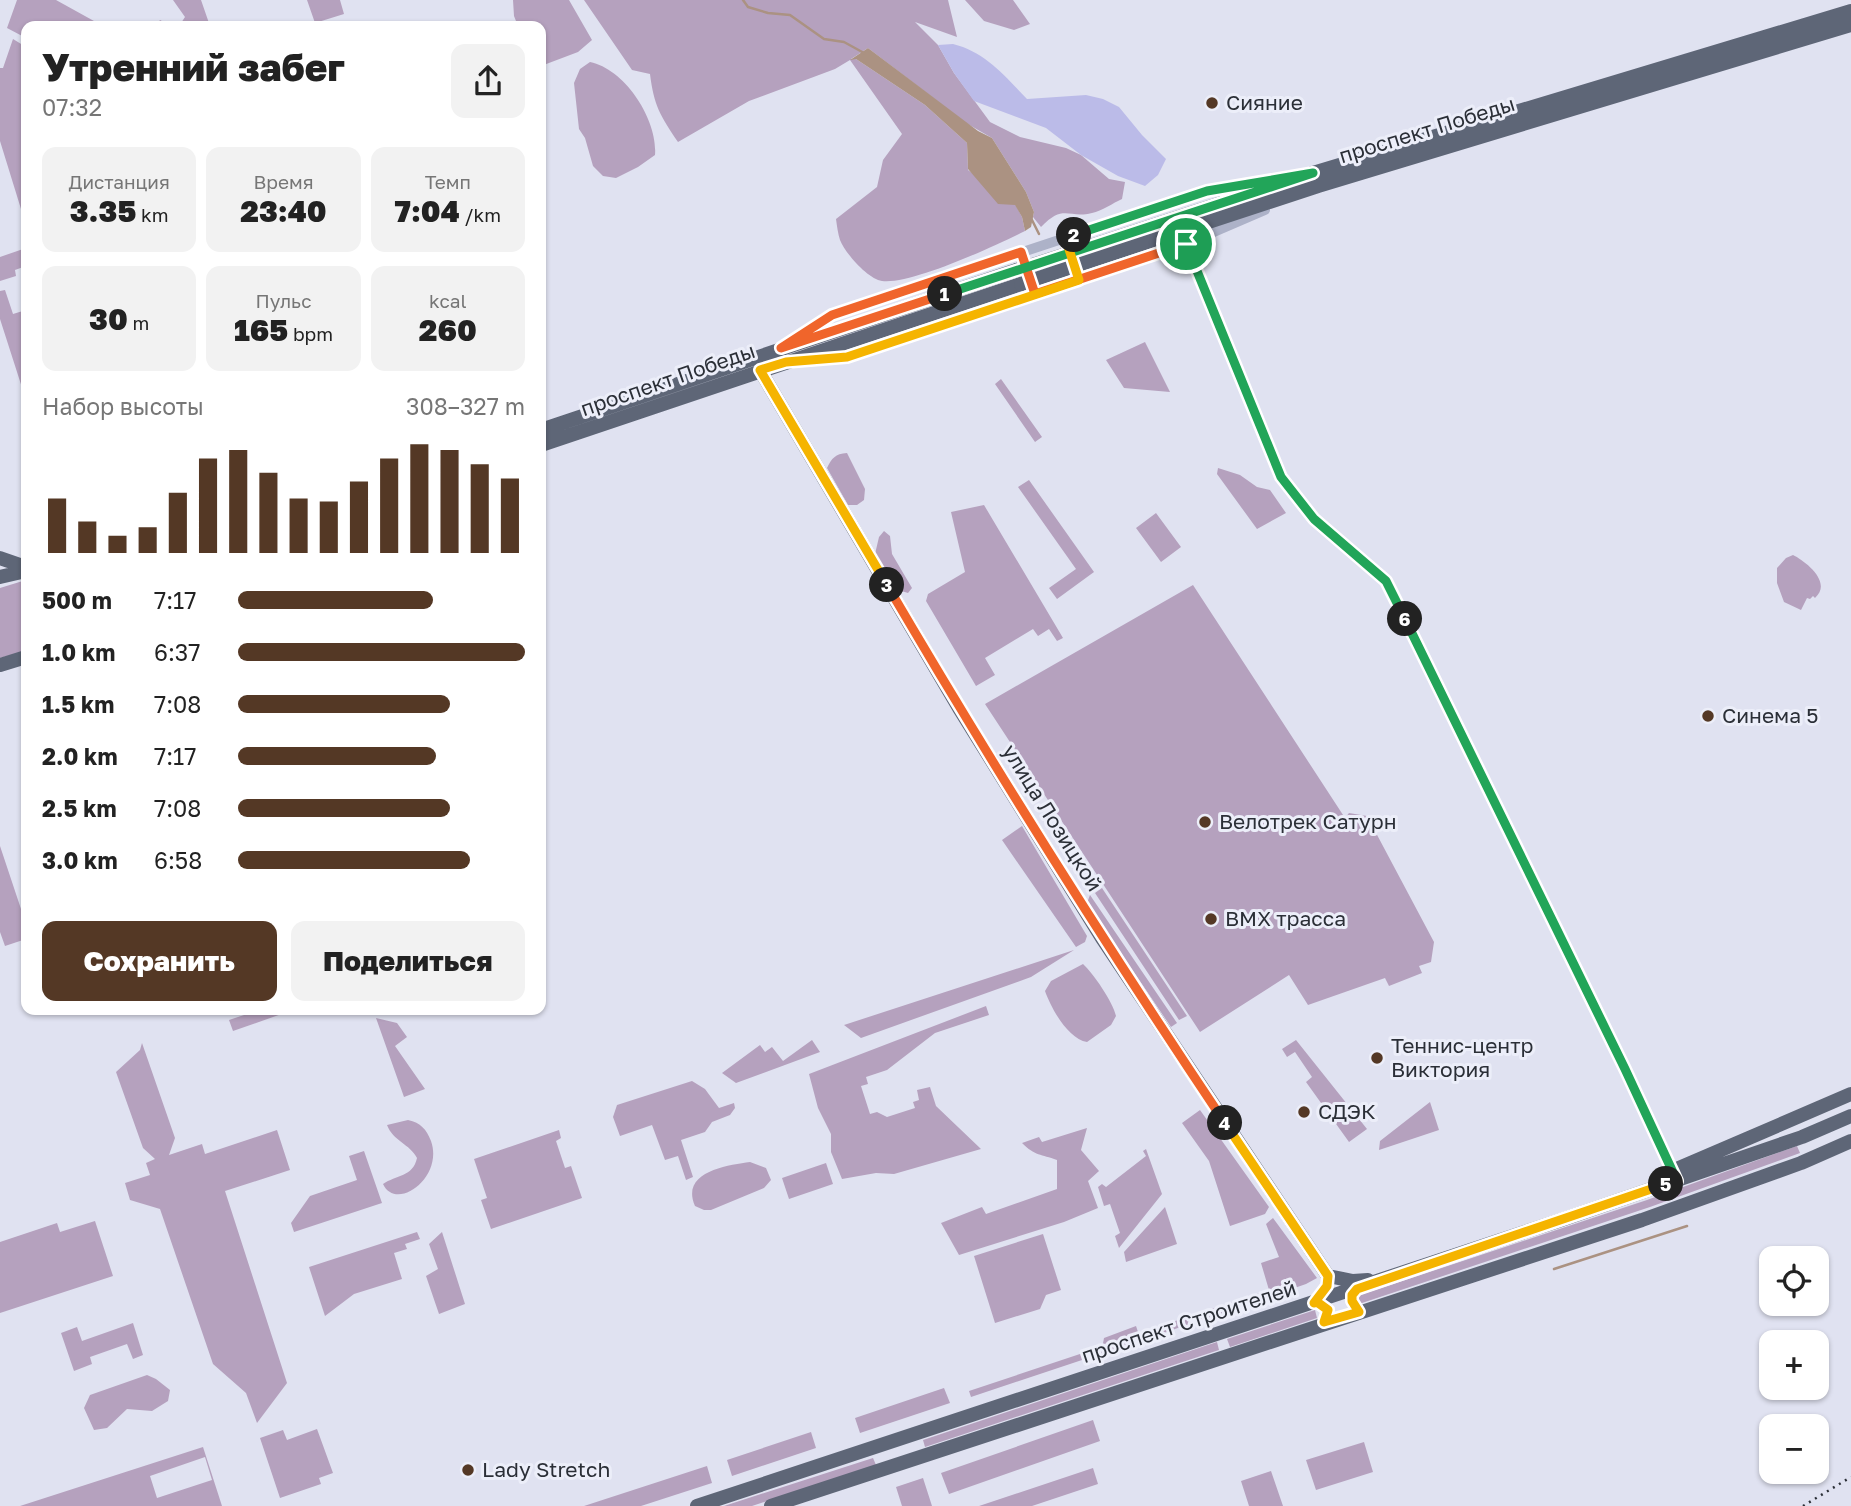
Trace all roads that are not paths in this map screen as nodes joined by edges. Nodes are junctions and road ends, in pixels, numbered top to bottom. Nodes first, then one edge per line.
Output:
1 (1851, 11) edge
2 (1851, 25) edge
3 (1316, 179) junction
4 (1065, 237) junction
5 (1186, 244) junction
6 (1021, 252) junction
7 (1079, 280) junction
8 (1035, 294) junction
9 (784, 355) junction
10 (760, 370) junction
11 (546, 428) edge
12 (546, 443) edge
13 (0, 558) edge
14 (21, 567) edge
15 (21, 571) edge
16 (0, 577) edge
17 (21, 659) edge
18 (0, 665) edge
19 (1851, 1094) edge
20 (1851, 1116) edge
21 (1851, 1142) edge
22 (1675, 1176) junction
23 (1401, 1274) junction
24 (1328, 1276) junction
25 (1357, 1289) junction
26 (1315, 1302) junction
27 (1359, 1312) junction
28 (1324, 1322) junction
29 (918, 1434) junction
30 (879, 1447) junction
31 (923, 1456) junction
32 (885, 1468) junction
33 (697, 1506) edge
34 (771, 1506) edge

1 - 3 main road, проспект Победы
2 - 3 main road, проспект Победы
3 - 4 street
3 - 5 street
3 - 9 main road, проспект Победы, bridge
4 - 6 street
4 - 7 street
5 - 7 street
5 - 22 street
6 - 8 street
6 - 9 street
7 - 8 street
8 - 9 street
9 - 10 main road, проспект Победы
9 - 11 main road, проспект Победы
10 - 12 main road, проспект Победы
10 - 24 main road, улица Лозицкой
13 - 14 main road
15 - 16 main road
17 - 18 main road
19 - 22 main road
20 - 22 main road, проспект Строителей
21 - 27 main road, проспект Строителей
22 - 23 main road, проспект Строителей
23 - 24 main road
23 - 25 main road, проспект Строителей
24 - 26 main road
25 - 26 main road, проспект Строителей
25 - 27 main road
26 - 28 main road
26 - 29 main road, проспект Строителей
27 - 28 main road, проспект Строителей
28 - 31 main road, проспект Строителей
29 - 30 main road, проспект Строителей
29 - 31 main road
30 - 32 main road
30 - 33 main road, проспект Строителей
31 - 32 main road, проспект Строителей
32 - 34 main road, проспект Строителей

